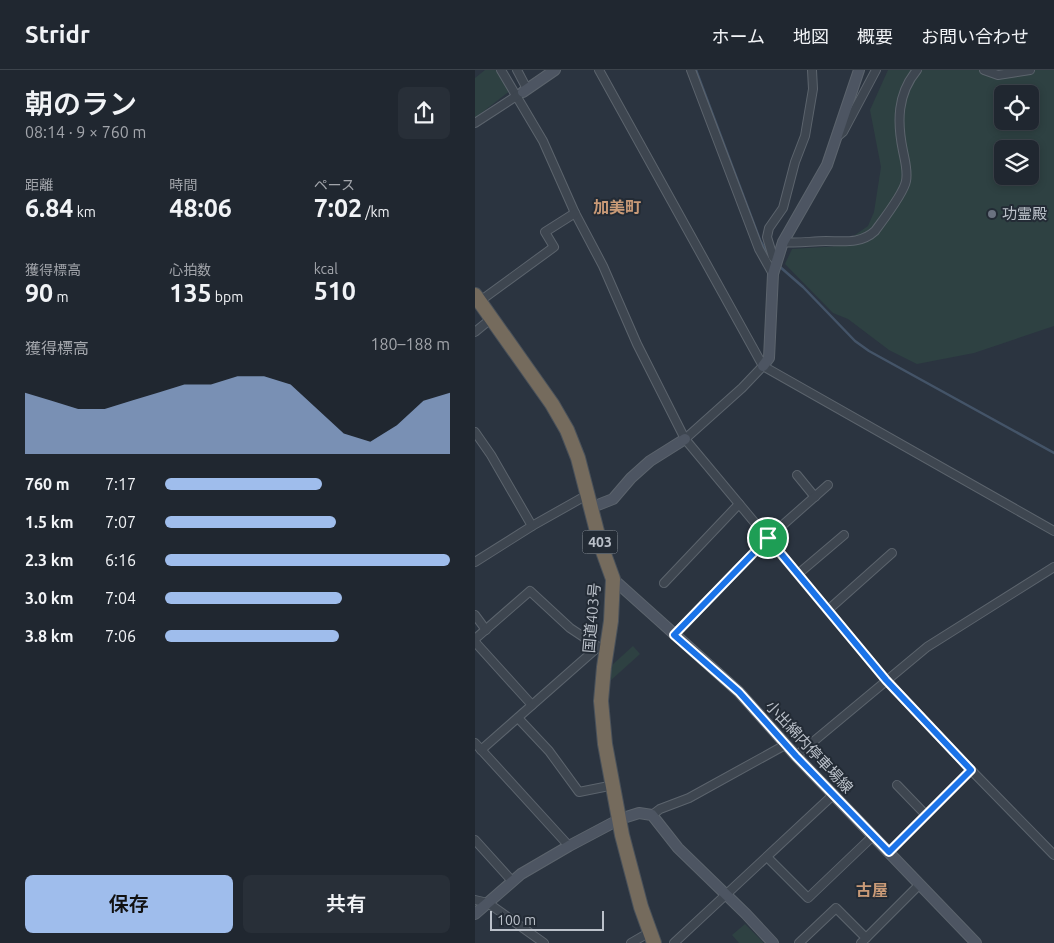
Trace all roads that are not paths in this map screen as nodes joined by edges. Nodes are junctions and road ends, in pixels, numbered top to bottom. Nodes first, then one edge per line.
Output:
1 (501, 70) edge
2 (517, 70) edge
3 (555, 70) edge
4 (599, 70) edge
5 (691, 70) edge
6 (812, 70) edge
7 (859, 70) edge
8 (877, 70) edge
9 (917, 70) edge
10 (984, 70) edge
11 (1031, 70) edge
12 (522, 92) junction
13 (475, 123) edge
14 (837, 137) junction
15 (575, 214) junction
16 (783, 242) junction
17 (777, 261) junction
18 (773, 274) junction
19 (477, 298) edge
20 (492, 318) junction
21 (475, 332) edge
22 (763, 366) junction
23 (475, 432) edge
24 (685, 439) junction
25 (797, 475) dead end
26 (828, 485) dead end
27 (815, 497) junction
28 (588, 502) junction
29 (739, 504) junction
30 (532, 526) junction
31 (1054, 531) edge
32 (844, 535) dead end
33 (768, 538) junction
34 (892, 553) dead end
35 (475, 562) edge
36 (1054, 567) edge
37 (798, 574) junction
38 (613, 579) junction
39 (664, 583) dead end
40 (828, 610) junction
41 (475, 615) edge
42 (486, 630) junction
43 (674, 635) junction
44 (475, 641) edge
45 (602, 650) junction
46 (886, 680) junction
47 (532, 705) junction
48 (519, 718) junction
49 (475, 743) edge
50 (785, 745) junction
51 (481, 750) junction
52 (796, 756) junction
53 (971, 770) junction
54 (614, 785) junction
55 (897, 785) dead end
56 (833, 795) junction
57 (652, 815) junction
58 (926, 815) junction
59 (620, 819) junction
60 (873, 836) junction
61 (475, 840) edge
62 (569, 846) junction
63 (889, 852) junction
64 (1054, 855) edge
65 (767, 857) junction
66 (512, 881) junction
67 (919, 885) junction
68 (726, 894) junction
69 (475, 900) edge
70 (488, 903) junction
71 (475, 914) edge
72 (652, 937) edge
73 (863, 940) edge
74 (544, 943) edge
75 (631, 943) edge
76 (674, 943) edge
77 (773, 943) edge
78 (799, 943) edge
79 (976, 943) edge

1 - 12 street
2 - 12 street
3 - 12 main road
4 - 22 street
5 - 18 street
6 - 17 street
7 - 14 main road
8 - 14 street
9 - 16 street
10 - 11 street
12 - 13 street
12 - 15 street
14 - 16 main road
15 - 19 street
15 - 24 street
16 - 17 main road
17 - 18 main road
18 - 22 main road
19 - 20 highway, 国道403号 / 403
20 - 21 street
20 - 28 highway, 国道403号 / 403
22 - 24 street
22 - 31 street
23 - 30 street
24 - 28 main road
24 - 29 street
25 - 27 street
26 - 27 street
27 - 33 street
28 - 30 street
28 - 38 highway, 国道403号 / 403
29 - 33 street
29 - 39 street
30 - 35 street
32 - 37 street
33 - 37 street
33 - 43 street
34 - 40 street
36 - 46 street
37 - 40 street
38 - 43 main road, 小出綿内停車場線
38 - 45 highway, 国道403号 / 403
40 - 46 street
41 - 42 street
42 - 44 street
42 - 45 street
43 - 50 main road, 小出綿内停車場線
44 - 47 street
45 - 47 street
45 - 54 highway, 国道403号 / 403
46 - 52 street
46 - 53 street
47 - 48 street
48 - 51 street
48 - 54 street
49 - 51 street
50 - 52 main road, 小出綿内停車場線
50 - 57 street
51 - 62 street
52 - 56 main road, 小出綿内停車場線
53 - 58 street
53 - 64 street
54 - 59 highway, 国道403号 / 403
55 - 58 street
56 - 60 main road, 小出綿内停車場線
56 - 65 street
57 - 59 main road
57 - 68 main road
58 - 63 street
59 - 62 main road
59 - 72 highway, 国道403号 / 403
60 - 63 main road, 小出綿内停車場線
60 - 65 street
61 - 66 street
62 - 66 main road
63 - 67 main road, 小出綿内停車場線
65 - 68 street
66 - 70 main road
67 - 73 street
67 - 79 main road, 小出綿内停車場線
68 - 76 street
68 - 77 main road
69 - 70 street
70 - 71 main road
70 - 74 street
72 - 75 street
73 - 78 street

